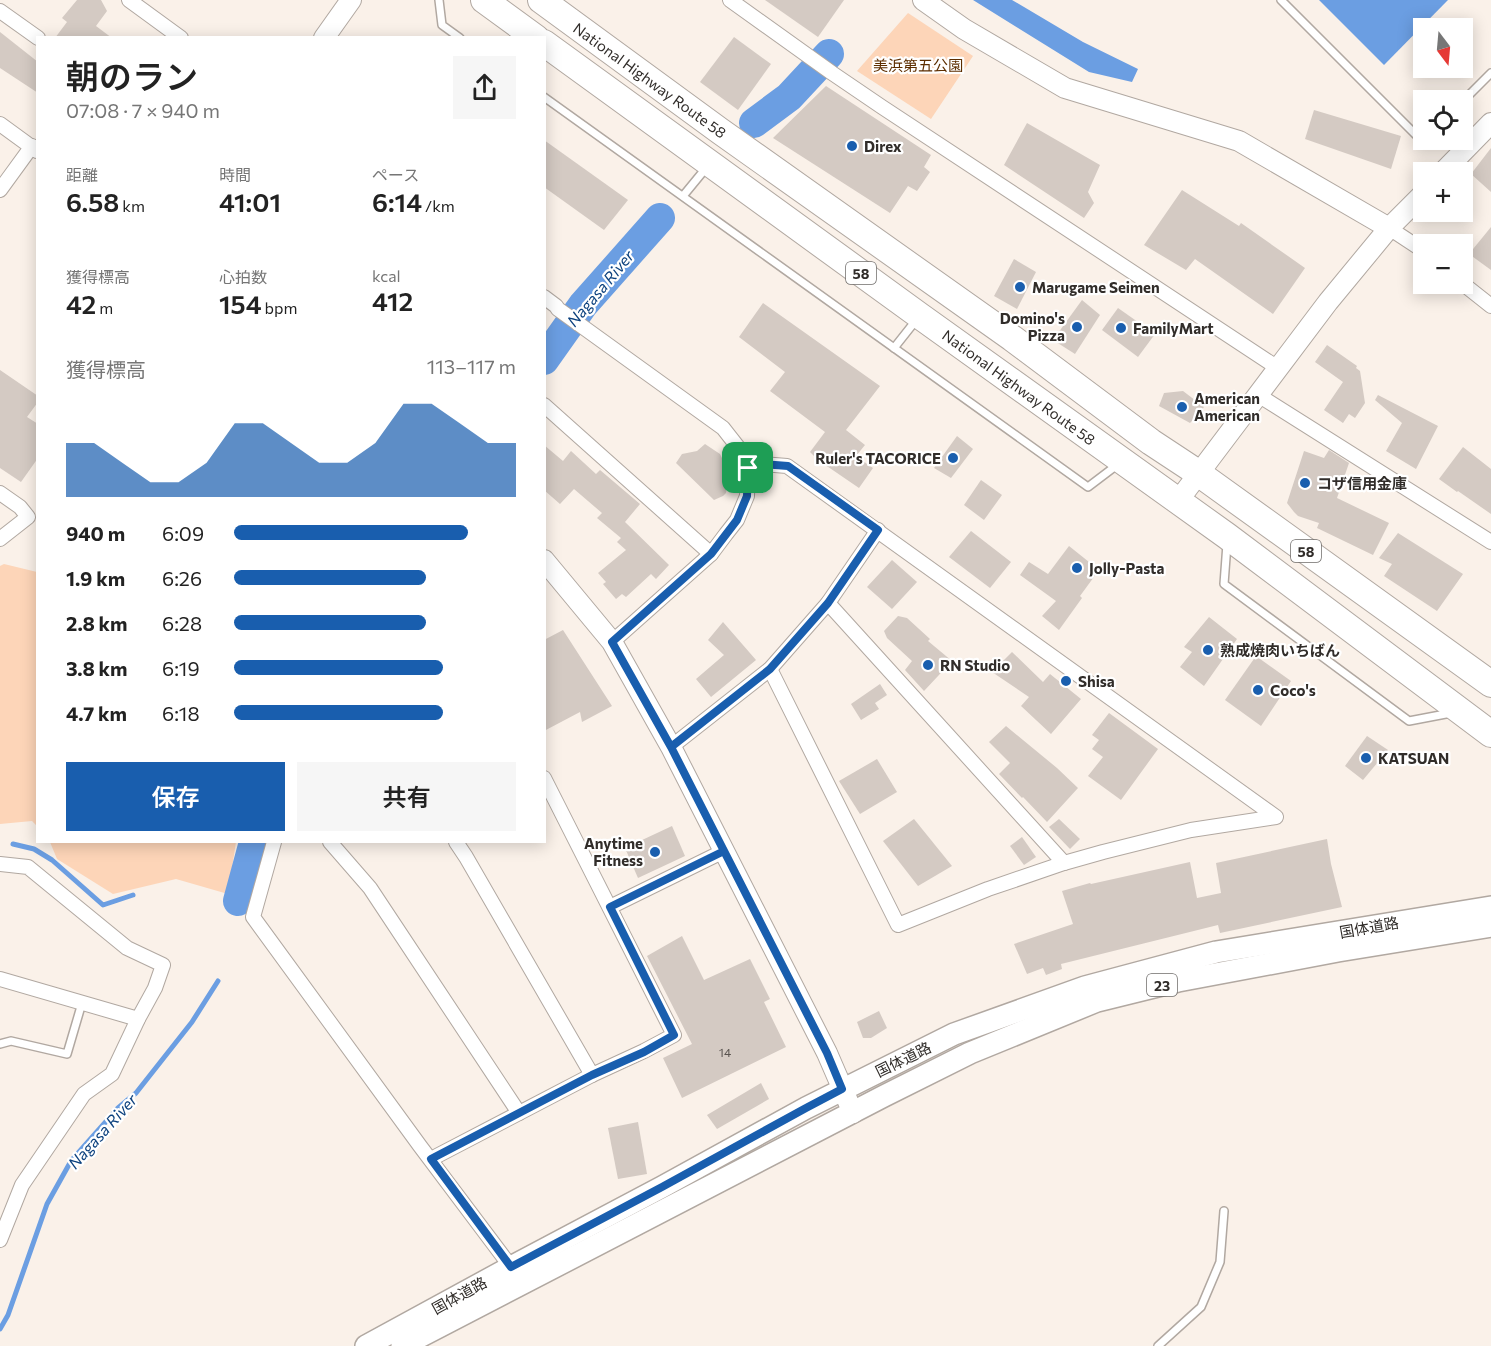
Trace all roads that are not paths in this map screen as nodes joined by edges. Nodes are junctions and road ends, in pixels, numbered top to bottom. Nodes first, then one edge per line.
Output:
1 (129, 0) edge
2 (351, 0) edge
3 (439, 0) edge
4 (484, 0) edge
5 (541, 0) edge
6 (730, 0) edge
7 (923, 0) edge
8 (1281, 0) edge
9 (0, 11) edge
10 (172, 35) edge
11 (325, 36) edge
12 (457, 36) edge
13 (531, 36) edge
14 (36, 37) edge
15 (546, 47) edge
16 (1491, 73) edge
17 (1473, 91) edge
18 (546, 98) edge
19 (1491, 123) edge
20 (0, 124) edge
21 (1413, 132) edge
22 (35, 148) edge
23 (1453, 162) edge
24 (710, 163) junction
25 (0, 190) edge
26 (683, 196) junction
27 (1413, 204) edge
28 (1389, 228) junction
29 (1413, 244) edge
30 (1473, 292) edge
31 (546, 298) edge
32 (1491, 306) edge
33 (920, 316) junction
34 (894, 348) junction
35 (1278, 368) junction
36 (1257, 394) junction
37 (546, 407) edge
38 (1122, 461) junction
39 (748, 468) junction
40 (1198, 473) junction
41 (0, 494) edge
42 (1178, 501) junction
43 (878, 530) junction
44 (1227, 536) junction
45 (0, 539) edge
46 (1491, 542) edge
47 (711, 554) junction
48 (546, 562) edge
49 (828, 603) junction
50 (612, 642) junction
51 (770, 669) junction
52 (1491, 684) edge
53 (1460, 711) junction
54 (1491, 734) edge
55 (671, 747) junction
56 (546, 782) edge
57 (274, 843) edge
58 (331, 843) edge
59 (457, 843) edge
60 (724, 851) junction
61 (1064, 863) junction
62 (0, 864) edge
63 (610, 907) junction
64 (1491, 907) edge
65 (1491, 926) edge
66 (0, 979) edge
67 (82, 1003) junction
68 (138, 1019) junction
69 (0, 1044) edge
70 (592, 1075) junction
71 (842, 1089) junction
72 (519, 1113) junction
73 (854, 1113) junction
74 (431, 1159) junction
75 (1224, 1211) dead end
76 (0, 1240) edge
77 (511, 1267) junction
78 (366, 1346) edge
79 (402, 1346) edge
80 (1158, 1346) edge

1 - 10 street
2 - 11 street
3 - 12 lane
4 - 13 highway, National Highway Route 58 / 58
5 - 40 highway, National Highway Route 58 / 58
6 - 35 street
7 - 28 street
8 - 21 lane
9 - 14 street
15 - 24 highway, National Highway Route 58 / 58
16 - 17 lane
18 - 26 lane
19 - 23 street
20 - 22 street
22 - 25 street
24 - 26 lane
24 - 33 highway, National Highway Route 58 / 58
26 - 34 lane
27 - 28 street
28 - 29 street
28 - 35 street
30 - 32 street
31 - 39 street
33 - 34 lane
33 - 38 highway, National Highway Route 58 / 58
34 - 38 lane
35 - 36 street
36 - 40 street
36 - 46 street
37 - 47 street
38 - 42 highway, National Highway Route 58 / 58
39 - 43 street
39 - 47 street
40 - 42 street
40 - 52 highway, National Highway Route 58 / 58
41 - 45 street
42 - 44 highway, National Highway Route 58 / 58
43 - 49 street
43 - 61 street
44 - 53 highway, National Highway Route 58 / 58
44 - 53 lane
47 - 50 street
48 - 50 street
49 - 51 street
49 - 61 street
50 - 55 street
51 - 55 street
51 - 61 street
53 - 54 highway, National Highway Route 58 / 58
55 - 60 street
56 - 63 street
57 - 74 street
58 - 72 street
59 - 70 street
60 - 63 street
60 - 71 street
62 - 68 street
63 - 70 street
64 - 71 main road, 国体道路 / 23
65 - 73 main road, 国体道路 / 23
66 - 67 street
67 - 68 street
67 - 69 lane
68 - 76 street
70 - 72 street
71 - 73 street
71 - 77 main road, 国体道路 / 23
72 - 74 street
73 - 79 main road, 国体道路 / 23
74 - 77 street
75 - 80 lane
77 - 78 main road, 国体道路 / 23

